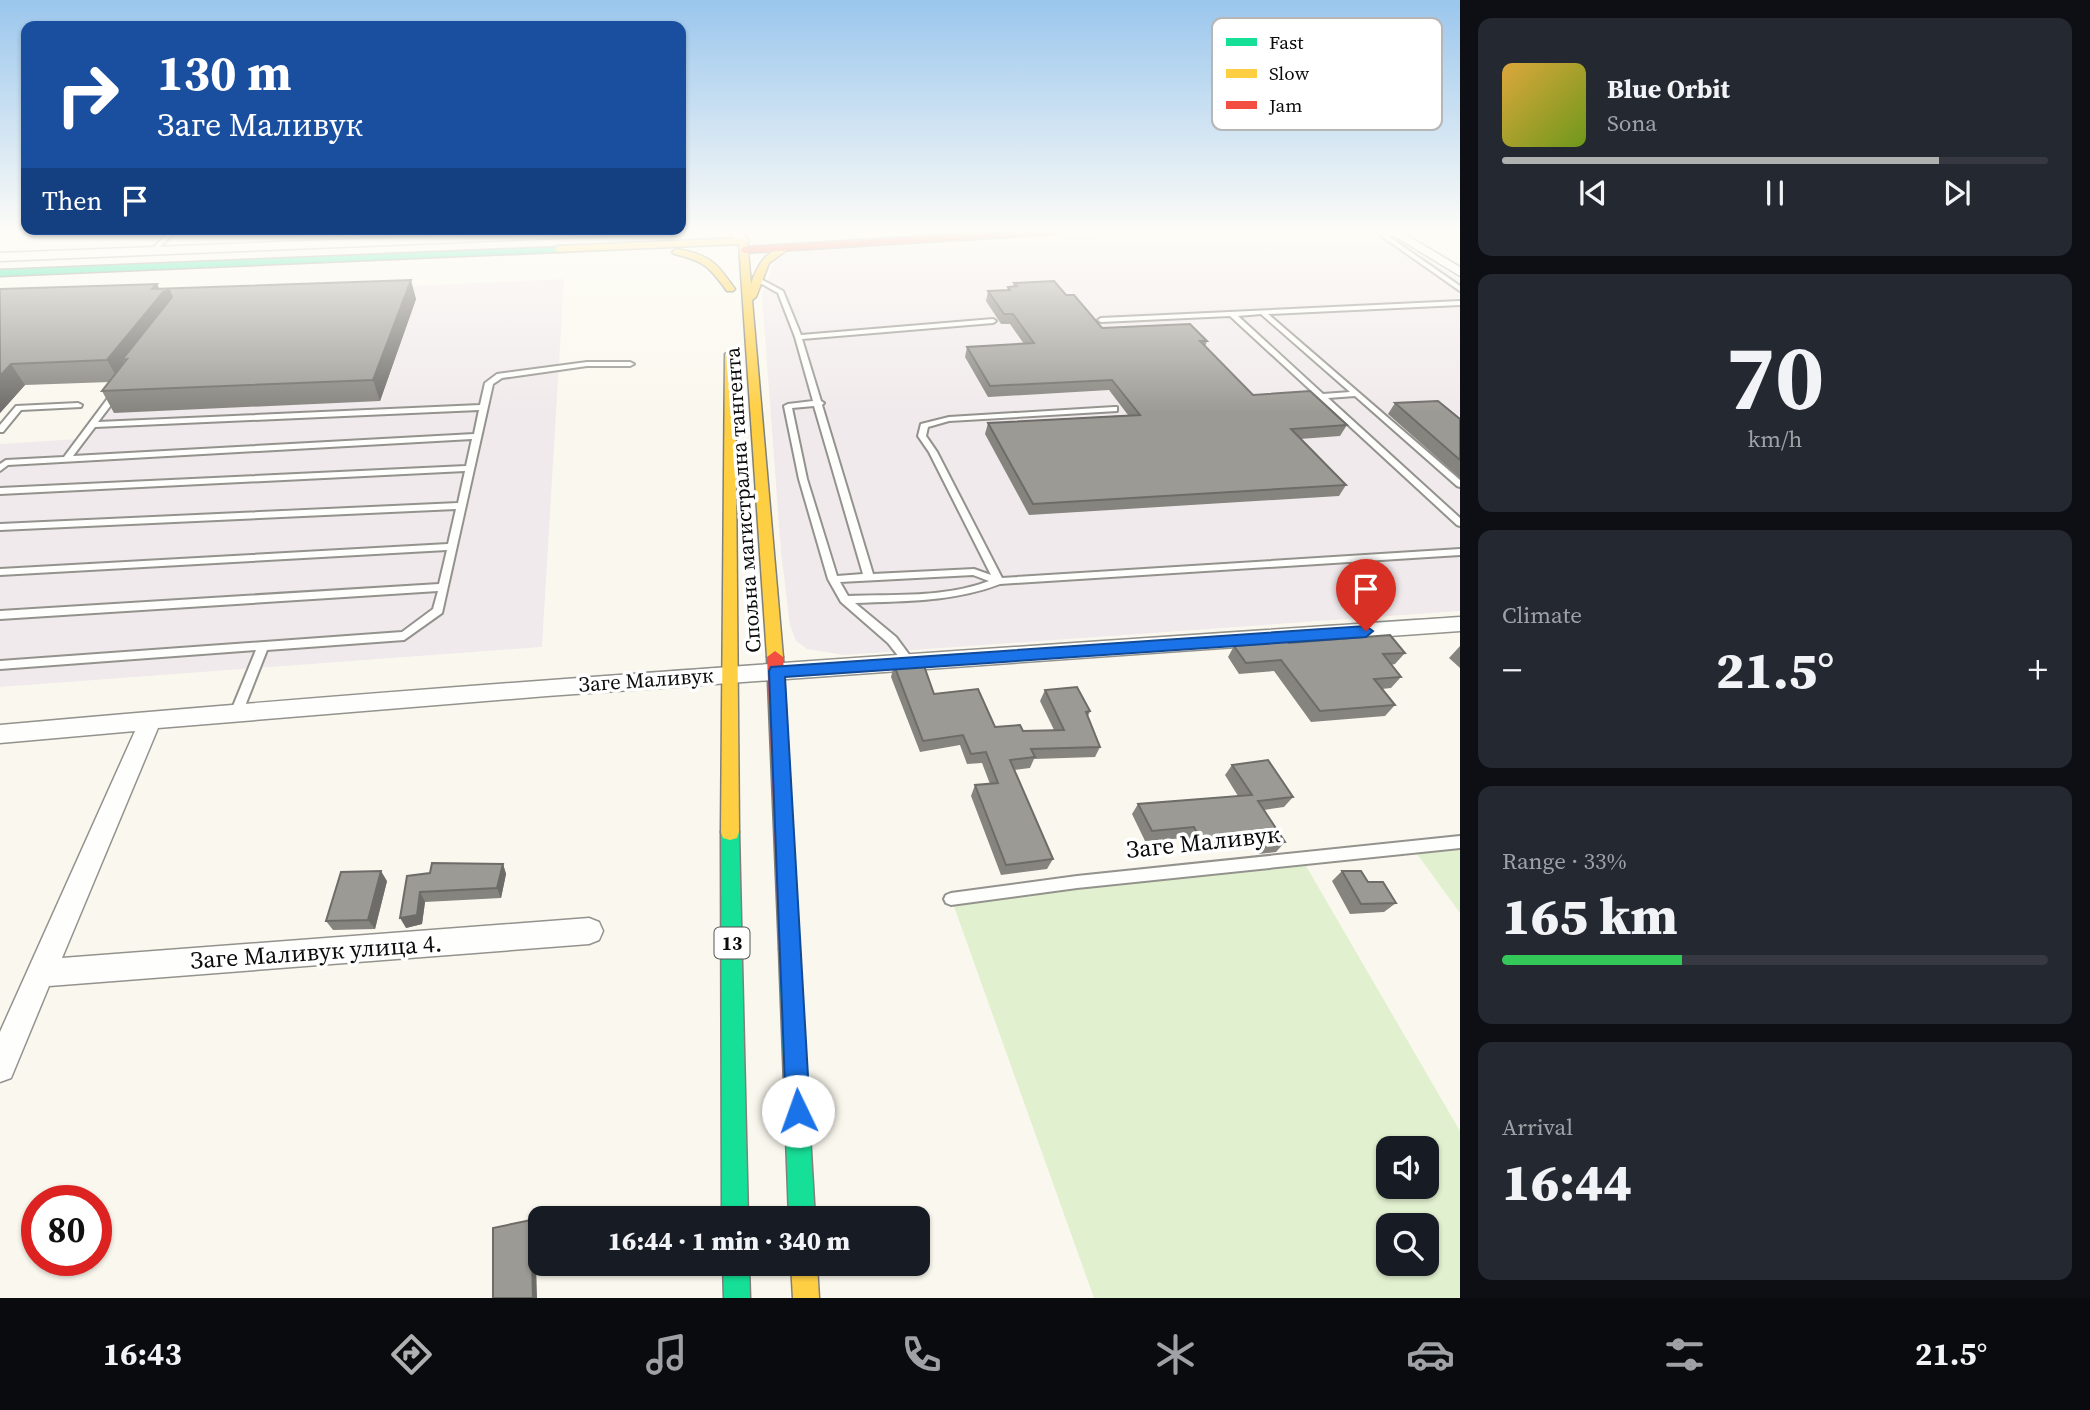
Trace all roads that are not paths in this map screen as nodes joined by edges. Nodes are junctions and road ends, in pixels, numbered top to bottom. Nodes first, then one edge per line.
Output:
1 (730, 292) edge
2 (746, 292) edge
3 (754, 292) edge
4 (780, 292) edge
5 (748, 301) junction
6 (1460, 303) edge
7 (730, 311) dead end
8 (1263, 313) junction
9 (1232, 314) junction
10 (1101, 320) dead end
11 (993, 321) dead end
12 (730, 335) dead end
13 (798, 337) junction
14 (630, 364) dead end
15 (123, 385) edge
16 (1357, 394) junction
17 (1321, 396) junction
18 (820, 403) junction
19 (78, 405) dead end
20 (483, 407) junction
21 (1114, 409) dead end
22 (92, 425) junction
23 (0, 430) edge
24 (477, 436) junction
25 (67, 458) junction
26 (0, 468) edge
27 (470, 468) junction
28 (1460, 484) edge
29 (0, 491) edge
30 (461, 506) junction
31 (1460, 523) edge
32 (0, 527) edge
33 (452, 547) junction
34 (1460, 552) edge
35 (0, 572) edge
36 (869, 578) junction
37 (833, 579) junction
38 (999, 582) junction
39 (443, 587) junction
40 (845, 600) junction
41 (0, 615) edge
42 (1460, 624) edge
43 (263, 646) junction
44 (0, 664) edge
45 (911, 664) junction
46 (777, 671) junction
47 (730, 674) junction
48 (237, 711) junction
49 (150, 719) junction
50 (0, 734) edge
51 (1460, 842) edge
52 (951, 899) dead end
53 (589, 931) dead end
54 (43, 973) junction
55 (0, 1067) edge
56 (735, 1206) edge
57 (801, 1206) edge
58 (736, 1276) edge
59 (805, 1276) edge
60 (737, 1298) edge
61 (806, 1298) edge

1 - 7 main road
2 - 5 main road, Спољна магистрална тангента
3 - 5 main road
4 - 13 lane
5 - 46 main road, Спољна магистрална тангента
6 - 8 lane
8 - 9 lane
8 - 16 lane
9 - 10 lane
9 - 17 lane
11 - 13 lane
12 - 47 main road, Спољна магистрална тангента / 13
13 - 18 lane
14 - 20 lane
15 - 22 lane
16 - 17 lane
16 - 28 lane
17 - 31 lane
18 - 36 lane
18 - 37 lane
19 - 23 lane
20 - 22 lane
20 - 24 lane
21 - 38 lane
22 - 25 lane
24 - 25 lane
24 - 27 lane
25 - 26 lane
27 - 29 lane
27 - 30 lane
30 - 32 lane
30 - 33 lane
33 - 35 lane
33 - 39 lane
34 - 38 lane
36 - 37 lane
36 - 38 lane
37 - 40 lane
38 - 40 lane
39 - 41 lane
39 - 43 lane
40 - 45 lane
42 - 45 street, Заге Маливук
43 - 44 lane
43 - 48 lane
45 - 46 street, Заге Маливук
46 - 47 street, Заге Маливук
46 - 57 main road, Спољна магистрална тангента
47 - 48 street, Заге Маливук
47 - 56 main road, Спољна магистрална тангента / 13
48 - 49 street, Заге Маливук
49 - 50 street, Заге Маливук
49 - 54 street
51 - 52 lane, Заге Маливук
53 - 54 street, Заге Маливук улица 4.
54 - 55 street
58 - 60 main road
59 - 61 main road

